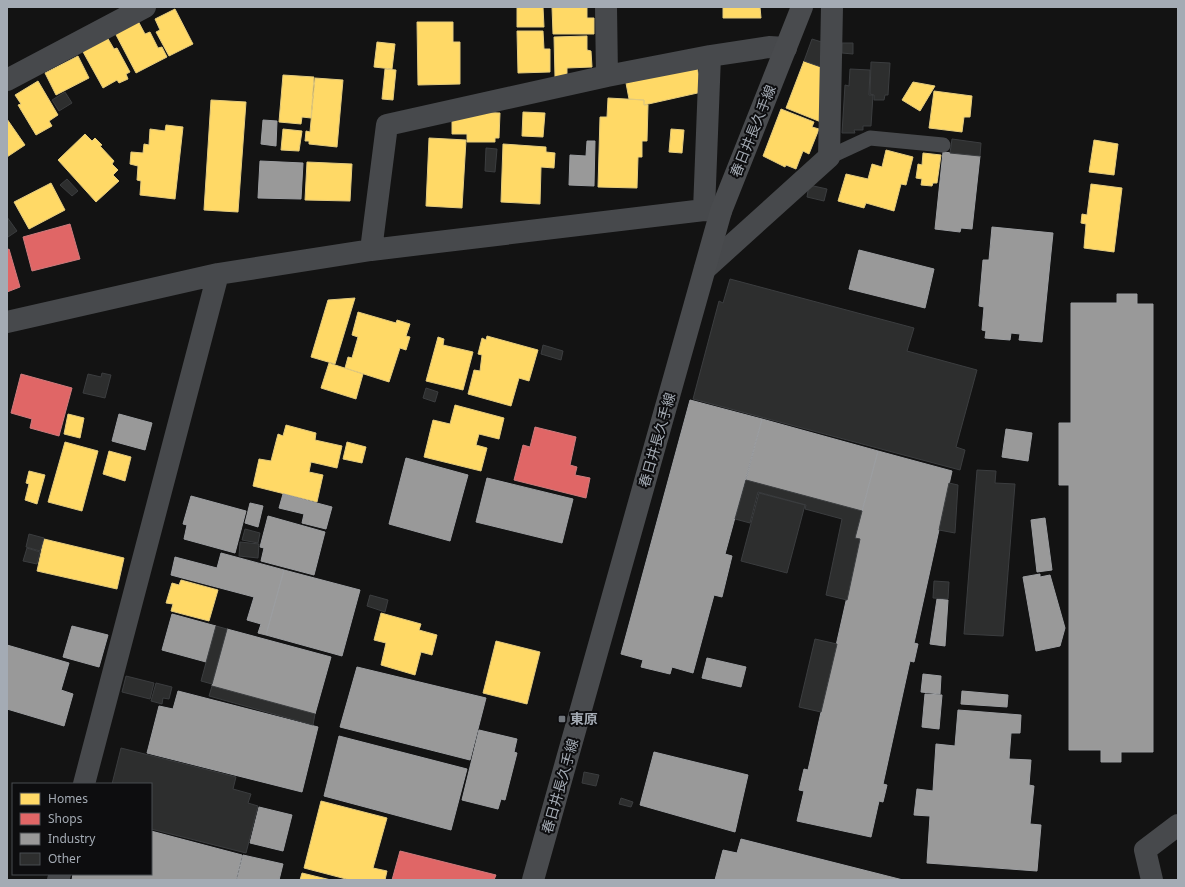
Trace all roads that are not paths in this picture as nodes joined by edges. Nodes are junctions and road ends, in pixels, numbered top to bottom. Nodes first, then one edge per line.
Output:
1 (145, 7) edge
2 (606, 7) edge
3 (802, 7) edge
4 (832, 7) edge
5 (786, 48) junction
6 (710, 56) junction
7 (606, 76) junction
8 (7, 80) edge
9 (943, 145) dead end
10 (829, 157) junction
11 (713, 210) junction
12 (371, 250) junction
13 (705, 269) junction
14 (218, 274) junction
15 (7, 322) edge
16 (84, 783) edge
17 (1178, 825) edge
18 (533, 880) edge
19 (1152, 880) edge

1 - 8 street
2 - 7 street
3 - 5 main road, 春日井長久手線
4 - 10 street
5 - 6 street
5 - 11 main road, 春日井長久手線
6 - 7 street
6 - 11 street
7 - 12 street
9 - 10 lane
10 - 13 street
11 - 12 street
11 - 13 main road, 春日井長久手線
12 - 14 street
13 - 18 main road, 春日井長久手線
14 - 15 street
14 - 16 street
17 - 19 street

